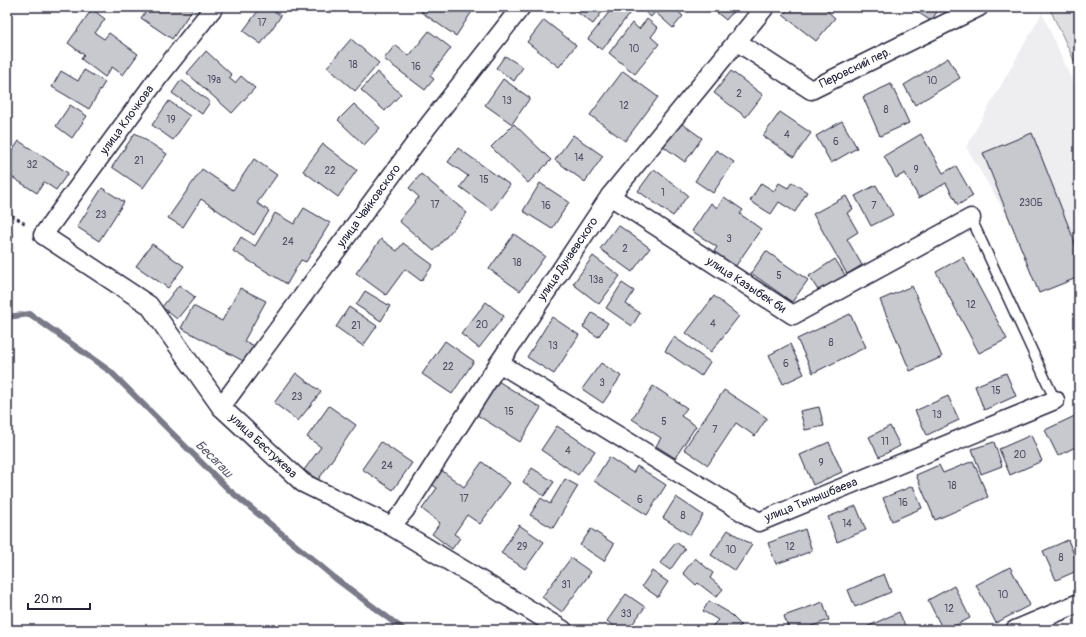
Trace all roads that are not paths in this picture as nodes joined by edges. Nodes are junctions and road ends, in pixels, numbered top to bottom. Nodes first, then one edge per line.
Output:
1 (214, 7) edge
2 (521, 7) edge
3 (765, 7) edge
4 (979, 7) edge
5 (736, 41) junction
6 (610, 196) junction
7 (971, 218) joint
8 (43, 235) joint
9 (499, 363) junction
10 (1055, 400) joint
11 (221, 407) junction
12 (391, 526) junction
13 (1079, 603) edge
14 (563, 630) edge
15 (1015, 630) edge

1 - 8 street, улица Клочкова
2 - 11 street, улица Чайковского
3 - 5 street, улица Дунаевского
4 - 5 street, Перовский пер.
5 - 6 street, улица Дунаевского
6 - 7 street, улица Казыбек би
6 - 9 street, улица Дунаевского
7 - 10 lane
8 - 11 street, улица Бестужева
9 - 10 street, улица Тынышбаева
9 - 12 street, улица Дунаевского
11 - 12 street, улица Бестужева
12 - 14 street, улица Бестужева
13 - 15 street

